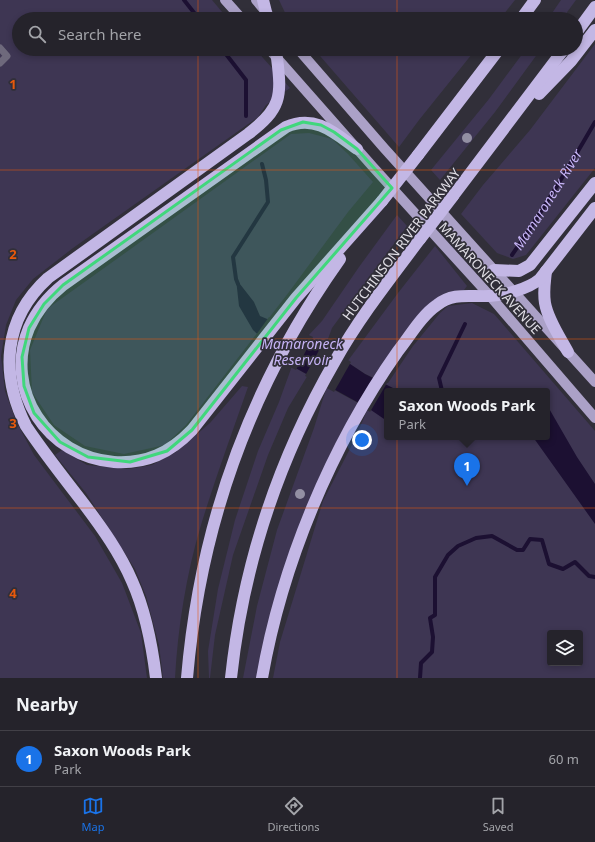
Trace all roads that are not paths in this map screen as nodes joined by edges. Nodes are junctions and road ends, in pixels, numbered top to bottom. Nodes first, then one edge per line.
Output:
1 (225, 0) edge
2 (256, 0) edge
3 (264, 0) edge
4 (526, 0) edge
5 (535, 0) edge
6 (595, 6) edge
7 (236, 12) edge
8 (266, 12) edge
9 (268, 12) edge
10 (519, 12) edge
11 (526, 12) edge
12 (583, 23) edge
13 (595, 30) edge
14 (583, 45) edge
15 (0, 48) edge
16 (274, 56) edge
17 (275, 56) edge
18 (304, 56) edge
19 (493, 56) edge
20 (559, 56) edge
21 (574, 56) edge
22 (0, 62) edge
23 (498, 139) junction
24 (357, 149) junction
25 (595, 183) edge
26 (382, 201) junction
27 (595, 208) edge
28 (494, 270) junction
29 (546, 270) junction
30 (513, 291) junction
31 (490, 296) junction
32 (568, 352) junction
33 (595, 382) edge
34 (595, 418) edge
35 (156, 678) edge
36 (187, 678) edge
37 (231, 678) edge
38 (262, 678) edge

1 - 7 main road
2 - 8 main road
3 - 9 highway
4 - 10 highway
5 - 11 highway
6 - 12 highway
13 - 14 highway
15 - 22 lane
16 - 35 highway
17 - 24 main road, MAMARONECK AVENUE
18 - 28 main road, MAMARONECK AVENUE
19 - 26 highway, bridge
20 - 23 highway, HUTCHINSON RIVER PARKWAY
21 - 23 highway
23 - 37 highway, HUTCHINSON RIVER PARKWAY, bridge
24 - 26 highway
24 - 31 main road, MAMARONECK AVENUE
25 - 28 highway
26 - 36 highway
27 - 29 highway
28 - 30 main road, MAMARONECK AVENUE
29 - 30 highway
29 - 32 highway
30 - 31 highway
30 - 32 main road, MAMARONECK AVENUE
31 - 34 main road, MAMARONECK AVENUE
31 - 38 highway
32 - 33 main road, MAMARONECK AVENUE

